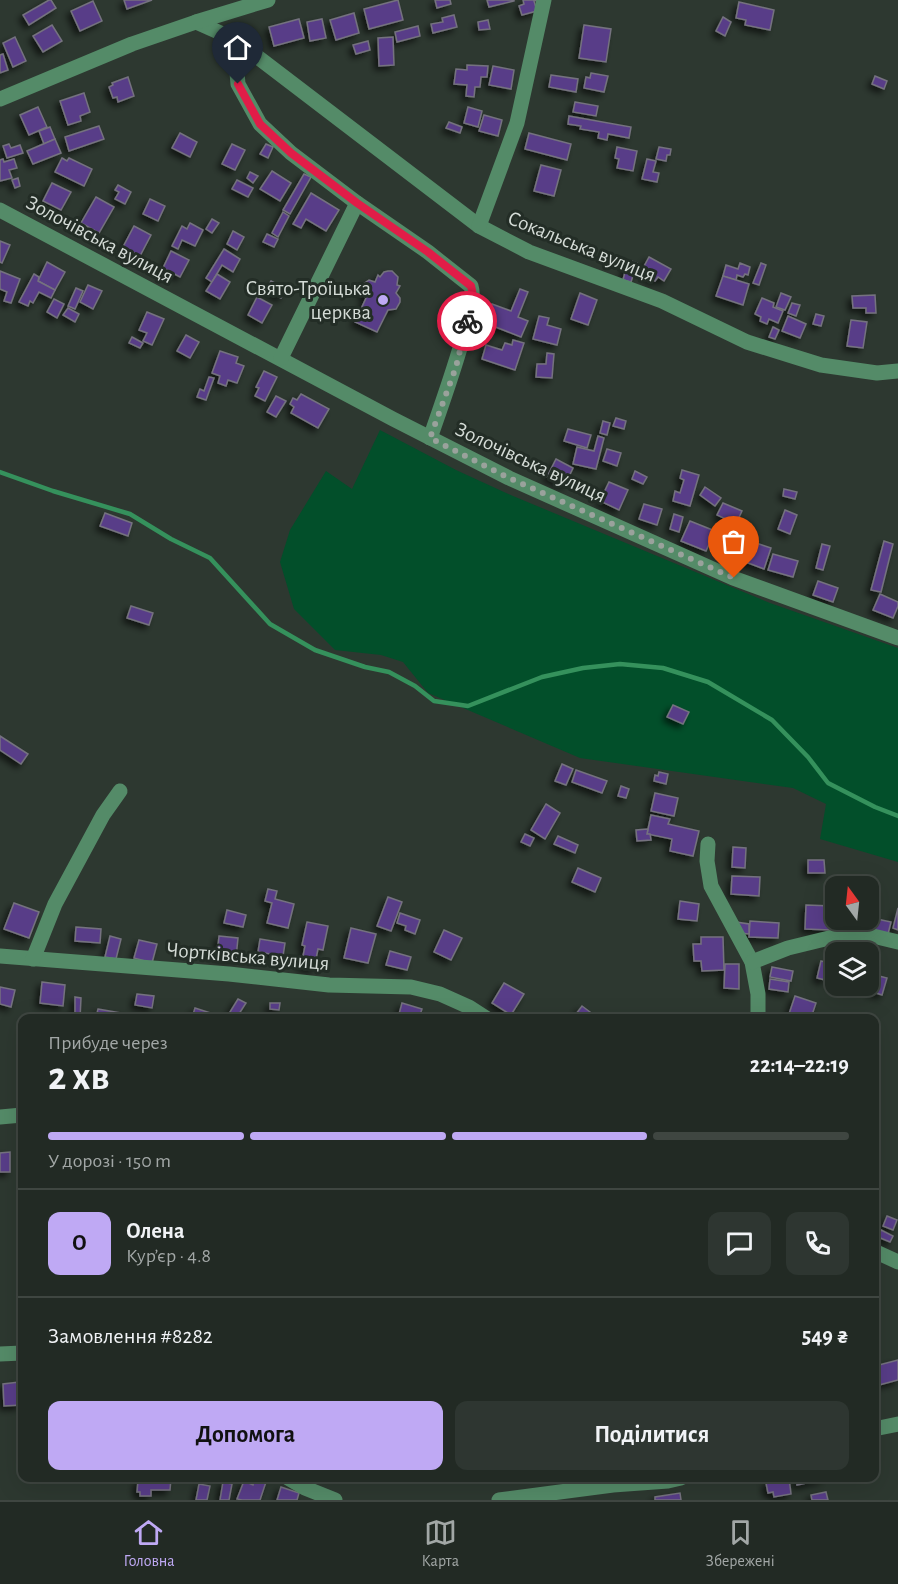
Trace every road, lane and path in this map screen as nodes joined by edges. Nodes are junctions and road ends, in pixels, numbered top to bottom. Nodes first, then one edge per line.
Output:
1 (268, 0) edge
2 (544, 0) edge
3 (196, 21) junction
4 (234, 39) junction
5 (0, 99) edge
6 (357, 203) junction
7 (0, 210) edge
8 (479, 226) junction
9 (281, 358) junction
10 (898, 371) edge
11 (430, 438) junction
12 (898, 638) edge
13 (120, 791) dead end
14 (708, 844) dead end
15 (898, 942) edge
16 (0, 956) edge
17 (33, 958) junction
18 (752, 962) junction
19 (480, 1014) edge
20 (758, 1014) edge
21 (18, 1115) edge
22 (0, 1117) edge
23 (879, 1253) edge
24 (898, 1262) edge
25 (18, 1353) edge
26 (0, 1354) edge
27 (898, 1425) edge
28 (879, 1428) edge
29 (295, 1482) edge
30 (654, 1482) edge
31 (335, 1500) edge
32 (499, 1500) edge

1 - 3 street
2 - 8 street
3 - 4 street, Сокальська вулиця
3 - 5 street
4 - 6 street
4 - 8 street, Сокальська вулиця
6 - 9 street
6 - 11 street
7 - 9 street, Золочівська вулиця
8 - 10 street, Сокальська вулиця
9 - 11 street, Золочівська вулиця
11 - 12 street, Золочівська вулиця
13 - 17 street
14 - 18 street
15 - 18 street
16 - 17 street, Чортківська вулиця
17 - 19 street, Чортківська вулиця
18 - 20 street
21 - 22 street
23 - 24 street
25 - 26 street
27 - 28 street
29 - 31 street
30 - 32 street

